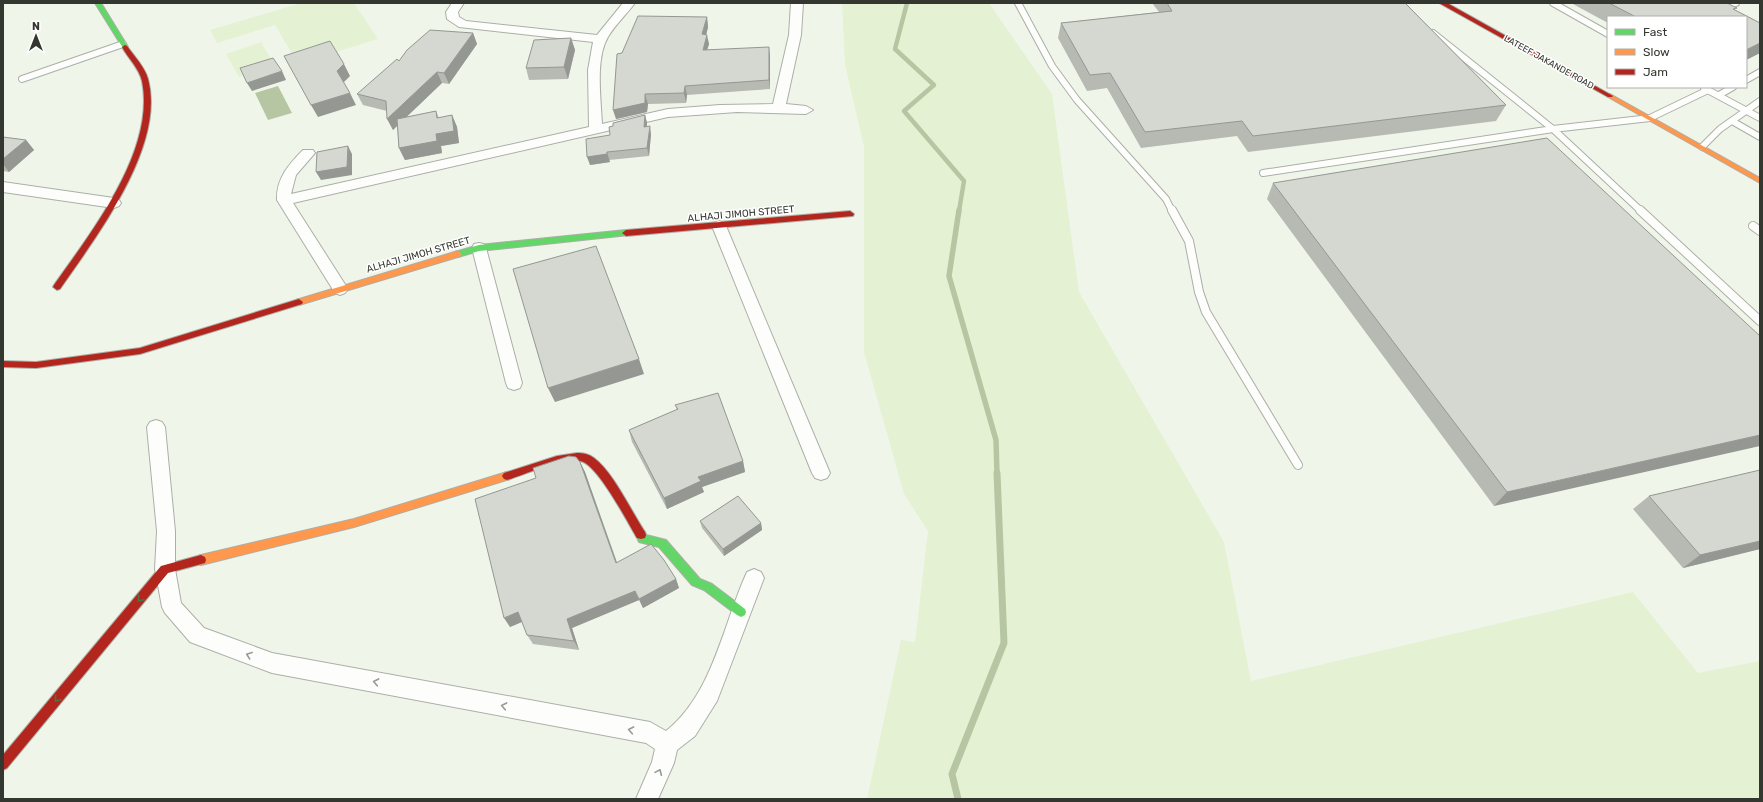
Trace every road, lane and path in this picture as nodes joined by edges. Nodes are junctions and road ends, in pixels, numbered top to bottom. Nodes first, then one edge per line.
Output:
1 (98, 3) edge
2 (458, 3) edge
3 (629, 3) edge
4 (797, 3) edge
5 (1018, 3) edge
6 (1442, 3) edge
7 (1553, 3) edge
8 (1736, 3) edge
9 (1719, 14) edge
10 (1430, 31) edge
11 (1607, 33) edge
12 (601, 39) junction
13 (123, 44) junction
14 (1760, 72) edge
15 (22, 79) dead end
16 (1747, 79) edge
17 (1706, 88) edge
18 (1731, 88) edge
19 (1719, 95) junction
20 (1760, 101) edge
21 (779, 107) junction
22 (806, 110) dead end
23 (1746, 110) junction
24 (1650, 118) junction
25 (1760, 118) edge
26 (1732, 121) junction
27 (596, 128) junction
28 (1553, 129) junction
29 (1760, 137) edge
30 (1702, 147) junction
31 (308, 153) dead end
32 (1263, 173) dead end
33 (1760, 181) edge
34 (3, 187) edge
35 (284, 200) junction
36 (114, 203) junction
37 (850, 214) dead end
38 (719, 226) junction
39 (1753, 226) dead end
40 (1760, 231) edge
41 (479, 248) junction
42 (57, 287) dead end
43 (340, 289) junction
44 (1760, 321) edge
45 (3, 364) edge
46 (514, 383) dead end
47 (156, 427) dead end
48 (1298, 465) dead end
49 (821, 473) dead end
50 (165, 569) junction
51 (754, 578) dead end
52 (741, 612) junction
53 (667, 744) junction
54 (3, 764) edge
55 (647, 799) edge

1 - 13 street
2 - 12 street
3 - 12 street
4 - 21 street
5 - 48 lane
6 - 24 street, LATEEF JAKANDE ROAD
7 - 11 lane
8 - 9 lane
10 - 28 lane
12 - 27 street
13 - 15 lane
13 - 36 street
14 - 16 lane
17 - 19 lane
17 - 24 lane
18 - 19 lane
19 - 23 lane
20 - 23 lane
21 - 22 street
21 - 27 street
23 - 25 lane
23 - 26 lane
24 - 28 lane
24 - 30 street, LATEEF JAKANDE ROAD
26 - 29 lane
26 - 30 lane
27 - 35 street
28 - 32 lane
28 - 44 lane
30 - 33 street, LATEEF JAKANDE ROAD
31 - 35 street
34 - 36 street
35 - 43 street
36 - 42 street
37 - 38 street, ALHAJI JIMOH STREET
38 - 41 street, ALHAJI JIMOH STREET
38 - 49 street
39 - 40 lane
41 - 43 street, ALHAJI JIMOH STREET
41 - 46 street
43 - 45 street, ALHAJI JIMOH STREET
47 - 50 street
50 - 52 street
53 -> 50 street
50 -> 54 street
51 - 52 street
52 - 53 street
55 -> 53 street

